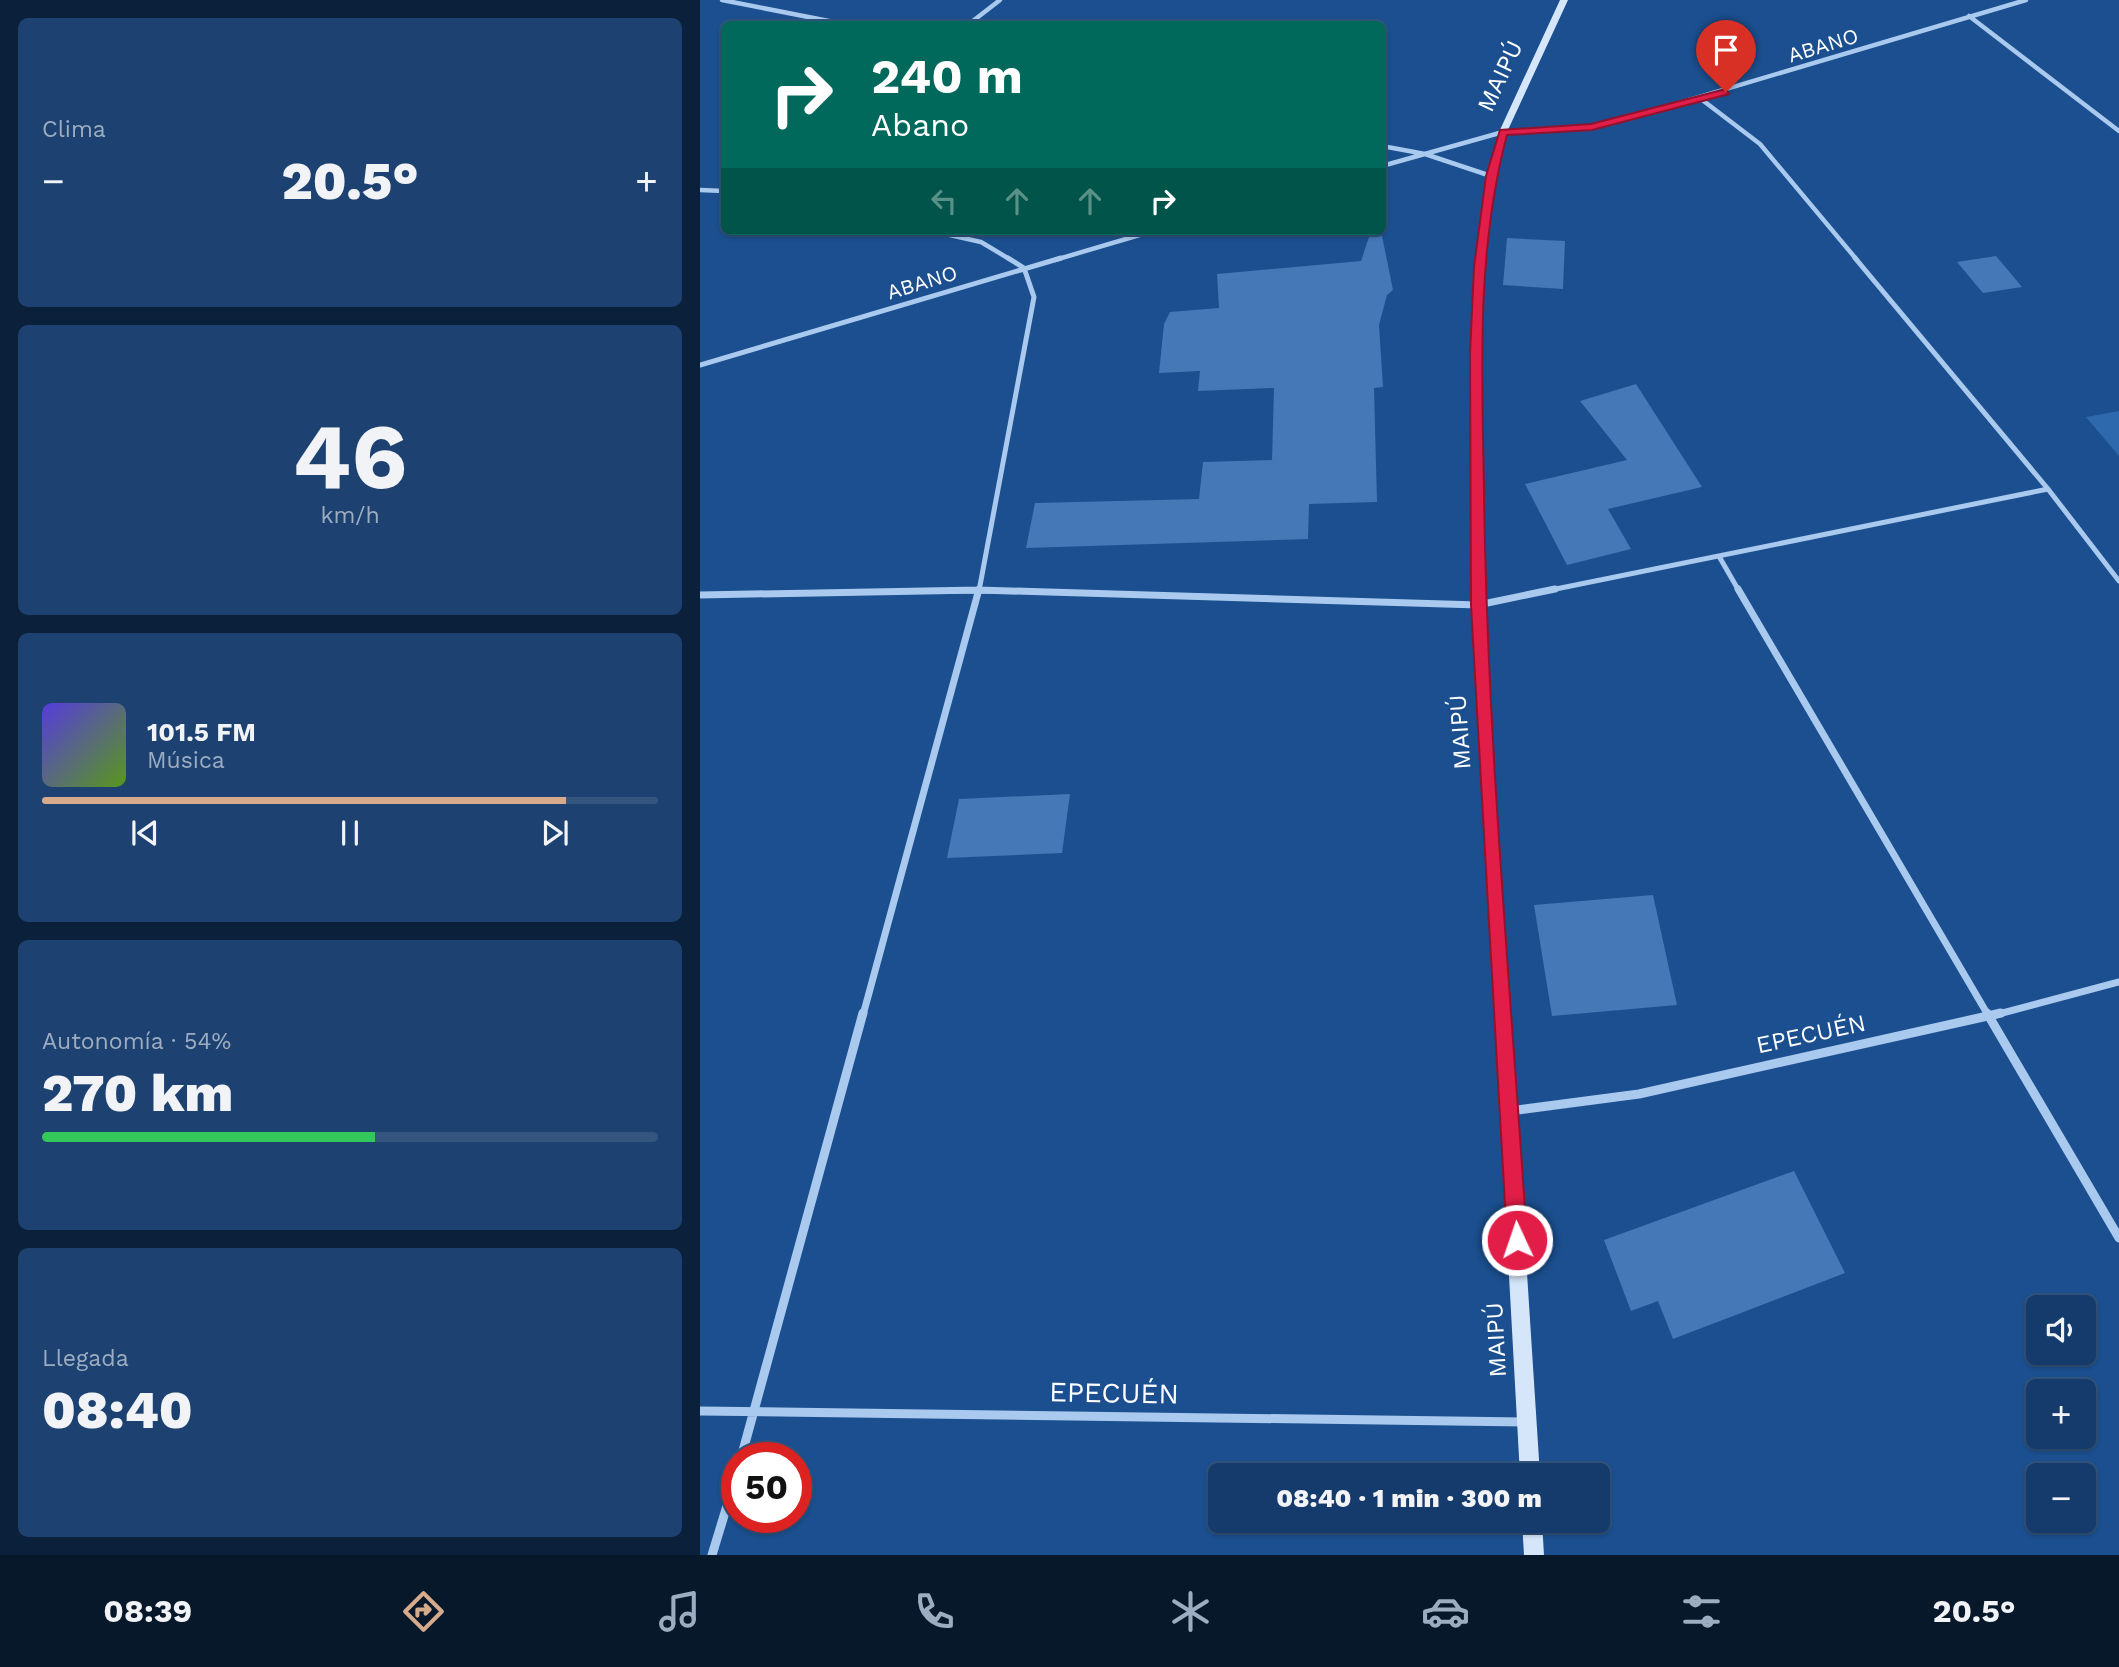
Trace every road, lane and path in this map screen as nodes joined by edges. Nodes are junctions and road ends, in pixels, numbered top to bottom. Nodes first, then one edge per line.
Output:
1 (722, 0) edge
2 (1000, 0) edge
3 (1563, 0) edge
4 (2026, 0) edge
5 (1969, 16) junction
6 (829, 21) edge
7 (973, 21) edge
8 (1701, 99) junction
9 (2119, 131) edge
10 (1503, 132) junction
11 (1386, 147) edge
12 (1425, 154) junction
13 (1386, 165) edge
14 (1491, 176) junction
15 (700, 190) edge
16 (721, 191) edge
17 (950, 235) edge
18 (1139, 235) edge
19 (1024, 268) junction
20 (700, 365) edge
21 (2048, 489) junction
22 (1720, 558) junction
23 (2119, 581) edge
24 (979, 590) junction
25 (700, 595) edge
26 (1478, 605) junction
27 (2119, 982) edge
28 (1989, 1016) junction
29 (1510, 1111) junction
30 (2119, 1238) edge
31 (700, 1411) edge
32 (755, 1412) junction
33 (1527, 1422) junction
34 (746, 1442) edge
35 (1529, 1463) edge
36 (721, 1525) edge
37 (1533, 1533) edge
38 (712, 1555) edge
39 (1534, 1555) edge

1 - 6 street
2 - 7 street
3 - 10 main road, MAIPÚ
4 - 5 street, ABANO
5 - 8 street, ABANO
5 - 9 street
8 - 10 street, ABANO
8 - 21 street
10 - 12 street, ABANO
10 - 14 main road, MAIPÚ
11 - 12 street
12 - 13 street, ABANO
12 - 14 street
14 - 26 main road, MAIPÚ
15 - 16 street
17 - 19 street
18 - 19 street, ABANO
19 - 20 street, ABANO
19 - 24 street
21 - 22 street
21 - 23 street
22 - 26 street
22 - 28 street
24 - 25 street
24 - 26 street
24 - 32 street
26 - 29 main road, MAIPÚ
27 - 28 street, EPECUÉN
28 - 29 street, EPECUÉN
28 - 30 street
29 - 33 main road, MAIPÚ
31 - 32 street, EPECUÉN
32 - 33 street, EPECUÉN
32 - 34 street
33 - 35 main road, MAIPÚ
36 - 38 street
37 - 39 main road

